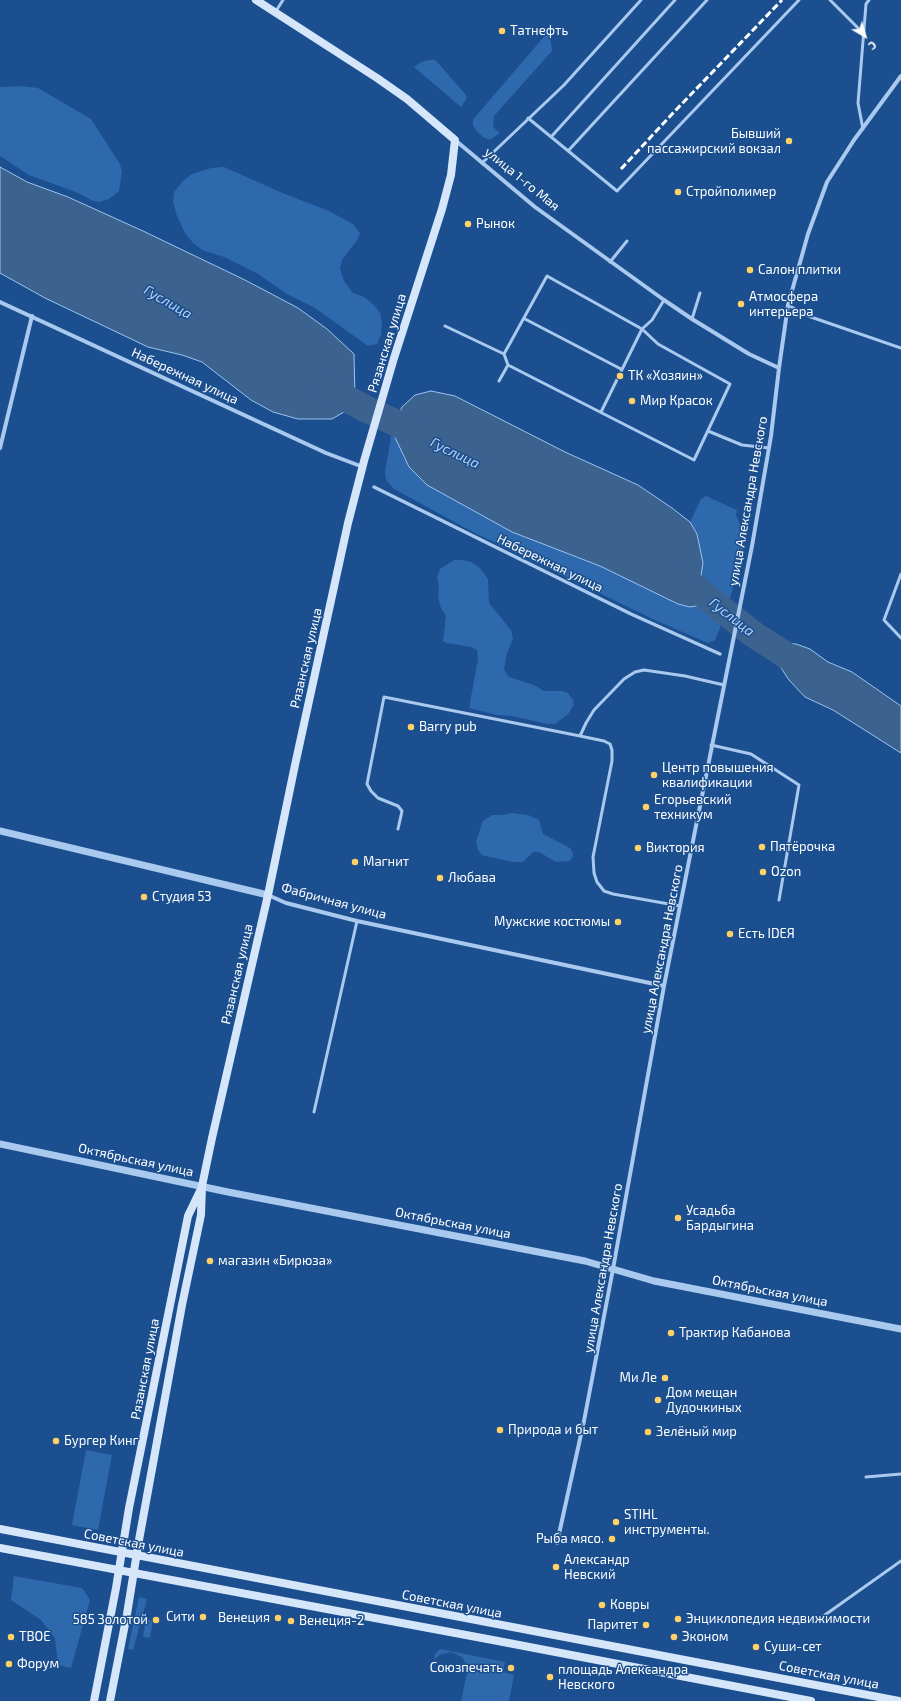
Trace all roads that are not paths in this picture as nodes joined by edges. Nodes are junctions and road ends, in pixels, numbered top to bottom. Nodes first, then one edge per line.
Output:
1 (256, 0) edge
2 (284, 0) edge
3 (641, 0) edge
4 (675, 0) edge
5 (707, 0) edge
6 (800, 0) edge
7 (830, 0) edge
8 (870, 0) edge
9 (274, 12) junction
10 (863, 33) junction
11 (901, 76) edge
12 (528, 118) junction
13 (862, 128) junction
14 (551, 137) junction
15 (455, 140) junction
16 (568, 151) junction
17 (482, 162) junction
18 (627, 241) dead end
19 (610, 262) junction
20 (700, 293) dead end
21 (664, 300) junction
22 (0, 302) edge
23 (788, 305) junction
24 (32, 316) junction
25 (525, 319) junction
26 (692, 319) junction
27 (445, 326) dead end
28 (642, 329) junction
29 (901, 348) edge
30 (504, 354) junction
31 (508, 365) junction
32 (779, 368) junction
33 (621, 369) junction
34 (499, 381) dead end
35 (601, 412) junction
36 (708, 431) junction
37 (0, 448) edge
38 (769, 448) junction
39 (363, 464) junction
40 (374, 487) dead end
41 (901, 574) edge
42 (901, 638) edge
43 (720, 654) dead end
44 (724, 685) junction
45 (580, 736) junction
46 (711, 746) junction
47 (398, 829) dead end
48 (0, 831) edge
49 (268, 895) junction
50 (779, 900) dead end
51 (680, 906) junction
52 (357, 921) junction
53 (664, 986) junction
54 (314, 1112) dead end
55 (0, 1144) edge
56 (202, 1186) junction
57 (614, 1269) junction
58 (901, 1329) edge
59 (901, 1474) edge
60 (866, 1477) dead end
61 (0, 1529) edge
62 (557, 1543) dead end
63 (0, 1548) edge
64 (122, 1553) junction
65 (137, 1556) junction
66 (901, 1561) edge
67 (119, 1571) junction
68 (134, 1573) junction
69 (815, 1622) dead end
70 (94, 1701) edge
71 (110, 1701) edge
72 (811, 1701) edge
73 (899, 1701) edge

1 - 9 main road, улица 1-го Мая
2 - 9 lane
3 - 12 lane
4 - 14 lane
5 - 16 lane
6 - 16 lane
7 - 10 lane
8 - 10 lane
9 - 15 main road, улица 1-го Мая
10 - 13 lane
11 - 13 street, улица Александра Невского
12 - 14 lane
12 - 17 lane
13 - 23 street, улица Александра Невского
14 - 16 lane
15 - 17 street, улица 1-го Мая
15 - 39 main road, Рязанская улица
17 - 19 street, улица 1-го Мая
18 - 19 lane
19 - 21 street, улица 1-го Мая
20 - 26 lane
21 - 26 street, улица 1-го Мая
21 - 28 lane
22 - 24 street, Набережная улица
23 - 29 lane
23 - 32 street, улица Александра Невского
24 - 37 street
24 - 39 street, Набережная улица
25 - 28 lane
25 - 30 lane
25 - 33 lane
26 - 32 street, улица 1-го Мая
27 - 30 lane
28 - 33 lane
28 - 36 lane
30 - 31 lane
31 - 34 lane
31 - 35 lane
32 - 38 street, улица Александра Невского
33 - 35 lane
35 - 36 lane
36 - 38 lane
38 - 44 street, улица Александра Невского
39 - 49 main road, Рязанская улица
40 - 43 street, Набережная улица
41 - 42 lane
44 - 45 lane
44 - 46 street, улица Александра Невского
45 - 47 lane
45 - 51 lane
46 - 50 lane
46 - 51 street, улица Александра Невского
48 - 49 street, Фабричная улица
49 - 52 street, Фабричная улица
49 - 56 main road, Рязанская улица
51 - 53 street, улица Александра Невского
52 - 53 street, Фабричная улица
52 - 54 lane
53 - 57 street, улица Александра Невского
55 - 56 street, Октябрьская улица
56 - 57 street, Октябрьская улица
56 - 64 main road, Рязанская улица
56 - 65 main road, Рязанская улица
57 - 58 street, Октябрьская улица
57 - 62 street, улица Александра Невского
59 - 60 lane
61 - 64 main road, Советская улица
63 - 67 main road, Советская улица
64 - 65 main road, Советская улица
64 - 67 main road, Рязанская улица
65 - 68 main road, Рязанская улица
65 - 73 main road, Советская улица
66 - 69 lane
67 - 68 main road, Советская улица
67 - 70 main road, Рязанская улица
68 - 71 main road, Рязанская улица
68 - 72 main road, Советская улица

